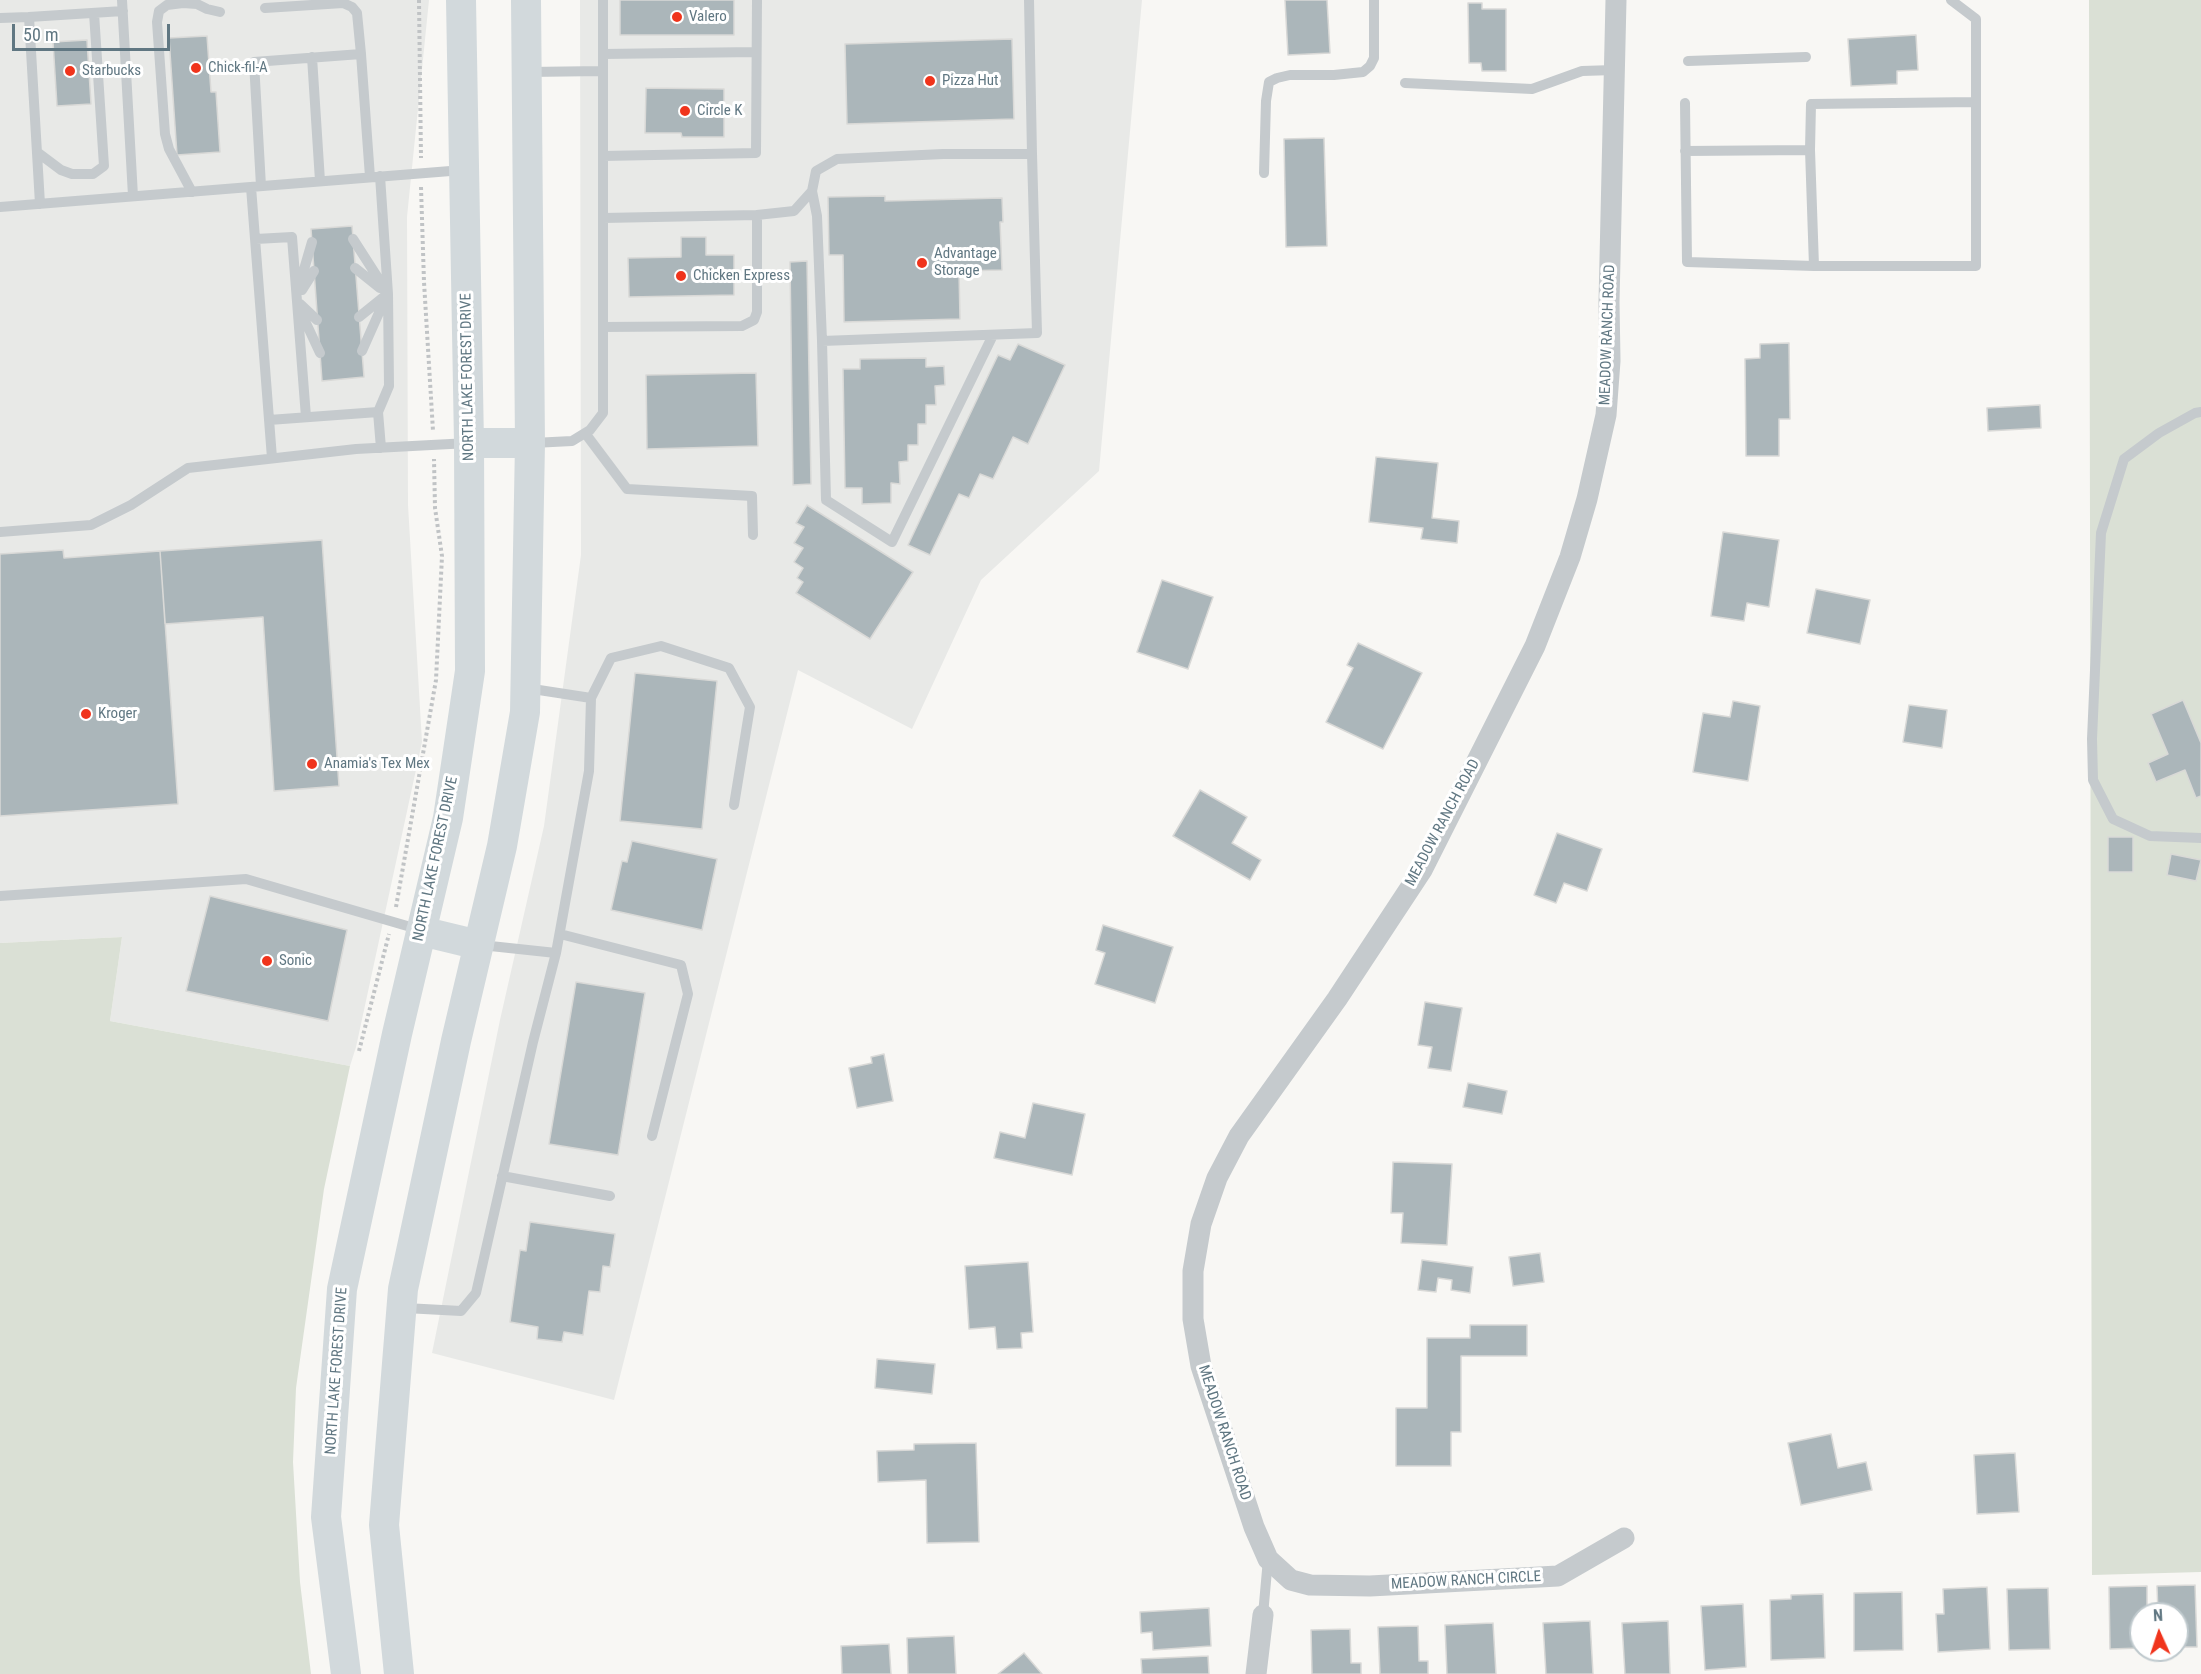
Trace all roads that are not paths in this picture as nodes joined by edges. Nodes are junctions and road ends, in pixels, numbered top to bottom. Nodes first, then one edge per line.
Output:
1 (461, 0) edge
2 (526, 0) edge
3 (603, 0) edge
4 (757, 0) edge
5 (1029, 0) edge
6 (1374, 0) edge
7 (1616, 0) edge
8 (1951, 0) edge
9 (122, 6) edge
10 (265, 8) dead end
11 (220, 12) dead end
12 (94, 13) junction
13 (29, 17) junction
14 (0, 18) edge
15 (756, 52) junction
16 (361, 54) junction
17 (603, 54) junction
18 (312, 57) junction
19 (1806, 57) dead end
20 (1688, 61) dead end
21 (1614, 70) junction
22 (603, 71) junction
23 (528, 72) junction
24 (1405, 83) dead end
25 (1976, 102) junction
26 (1685, 103) dead end
27 (1810, 150) junction
28 (1685, 151) junction
29 (37, 152) junction
30 (1032, 154) junction
31 (603, 156) junction
32 (464, 170) junction
33 (1264, 173) dead end
34 (375, 177) junction
35 (320, 181) junction
36 (256, 186) junction
37 (812, 191) junction
38 (192, 192) junction
39 (134, 196) junction
40 (40, 204) junction
41 (0, 207) edge
42 (757, 215) junction
43 (603, 218) junction
44 (256, 239) junction
45 (353, 239) dead end
46 (312, 242) dead end
47 (1814, 266) junction
48 (356, 268) dead end
49 (314, 271) dead end
50 (388, 294) junction
51 (296, 300) junction
52 (359, 317) dead end
53 (317, 320) dead end
54 (603, 327) junction
55 (993, 335) junction
56 (822, 341) junction
57 (362, 351) dead end
58 (320, 353) dead end
59 (378, 412) junction
60 (2201, 412) edge
61 (306, 417) junction
62 (269, 420) junction
63 (585, 433) junction
64 (469, 443) junction
65 (530, 443) junction
66 (381, 448) junction
67 (272, 458) junction
68 (0, 532) edge
69 (753, 535) dead end
70 (526, 688) junction
71 (591, 698) junction
72 (734, 805) dead end
73 (2201, 838) edge
74 (0, 896) edge
75 (421, 931) junction
76 (560, 934) junction
77 (479, 945) junction
78 (556, 953) junction
79 (652, 1136) dead end
80 (502, 1176) junction
81 (610, 1196) dead end
82 (401, 1308) junction
83 (1624, 1538) dead end
84 (1268, 1559) junction
85 (1370, 1586) joint
86 (1263, 1615) joint
87 (346, 1674) edge
88 (399, 1674) edge
89 (1256, 1674) edge

1 - 32 main road, NORTH LAKE FOREST DRIVE
2 - 23 main road
3 - 17 lane
4 - 15 lane
5 - 30 lane
6 - 33 lane
7 - 21 street, MEADOW RANCH ROAD
8 - 25 lane
9 - 12 lane
9 - 39 lane
10 - 16 lane
11 - 38 lane
12 - 13 lane
12 - 29 lane
13 - 14 lane
13 - 29 lane
15 - 17 lane
15 - 31 lane
16 - 18 lane
16 - 34 lane
17 - 22 lane
18 - 35 lane
18 - 36 lane
19 - 20 lane
21 - 24 lane
21 - 84 street, MEADOW RANCH ROAD
22 - 23 lane
22 - 31 lane
23 - 65 main road
25 - 27 lane
25 - 47 lane
26 - 28 lane
27 - 28 lane
27 - 47 lane
28 - 47 lane
29 - 40 lane
30 - 37 lane
30 - 55 lane
31 - 43 lane
32 - 34 lane
32 - 64 main road, NORTH LAKE FOREST DRIVE
34 - 35 lane
34 - 50 lane
35 - 36 lane
36 - 38 lane
36 - 44 lane
37 - 42 lane
37 - 56 lane
38 - 39 lane
39 - 40 lane
40 - 41 lane
42 - 43 lane
42 - 54 lane
43 - 54 lane
44 - 51 lane
44 - 62 lane
45 - 50 lane
46 - 51 lane
48 - 50 lane
49 - 51 lane
50 - 52 lane
50 - 57 lane
50 - 59 lane
51 - 53 lane
51 - 58 lane
51 - 61 lane
54 - 63 lane
55 - 56 lane
55 - 56 lane
59 - 61 lane
59 - 66 lane
60 - 73 lane
61 - 62 lane
62 - 67 lane
63 - 65 lane
63 - 69 lane
64 - 65 main road
64 - 66 lane
64 - 75 main road, NORTH LAKE FOREST DRIVE
65 - 70 main road
66 - 67 lane
67 - 68 lane
70 - 71 lane
70 - 77 main road
71 - 72 lane
71 - 76 lane
74 - 75 lane
75 - 77 main road
75 - 87 main road, NORTH LAKE FOREST DRIVE
76 - 78 lane
76 - 79 lane
77 - 78 lane
77 - 82 main road
78 - 80 lane
80 - 81 lane
80 - 82 lane
82 - 88 main road
83 - 85 street, MEADOW RANCH CIRCLE
84 - 85 street, MEADOW RANCH ROAD
84 - 86 lane
86 - 89 street

